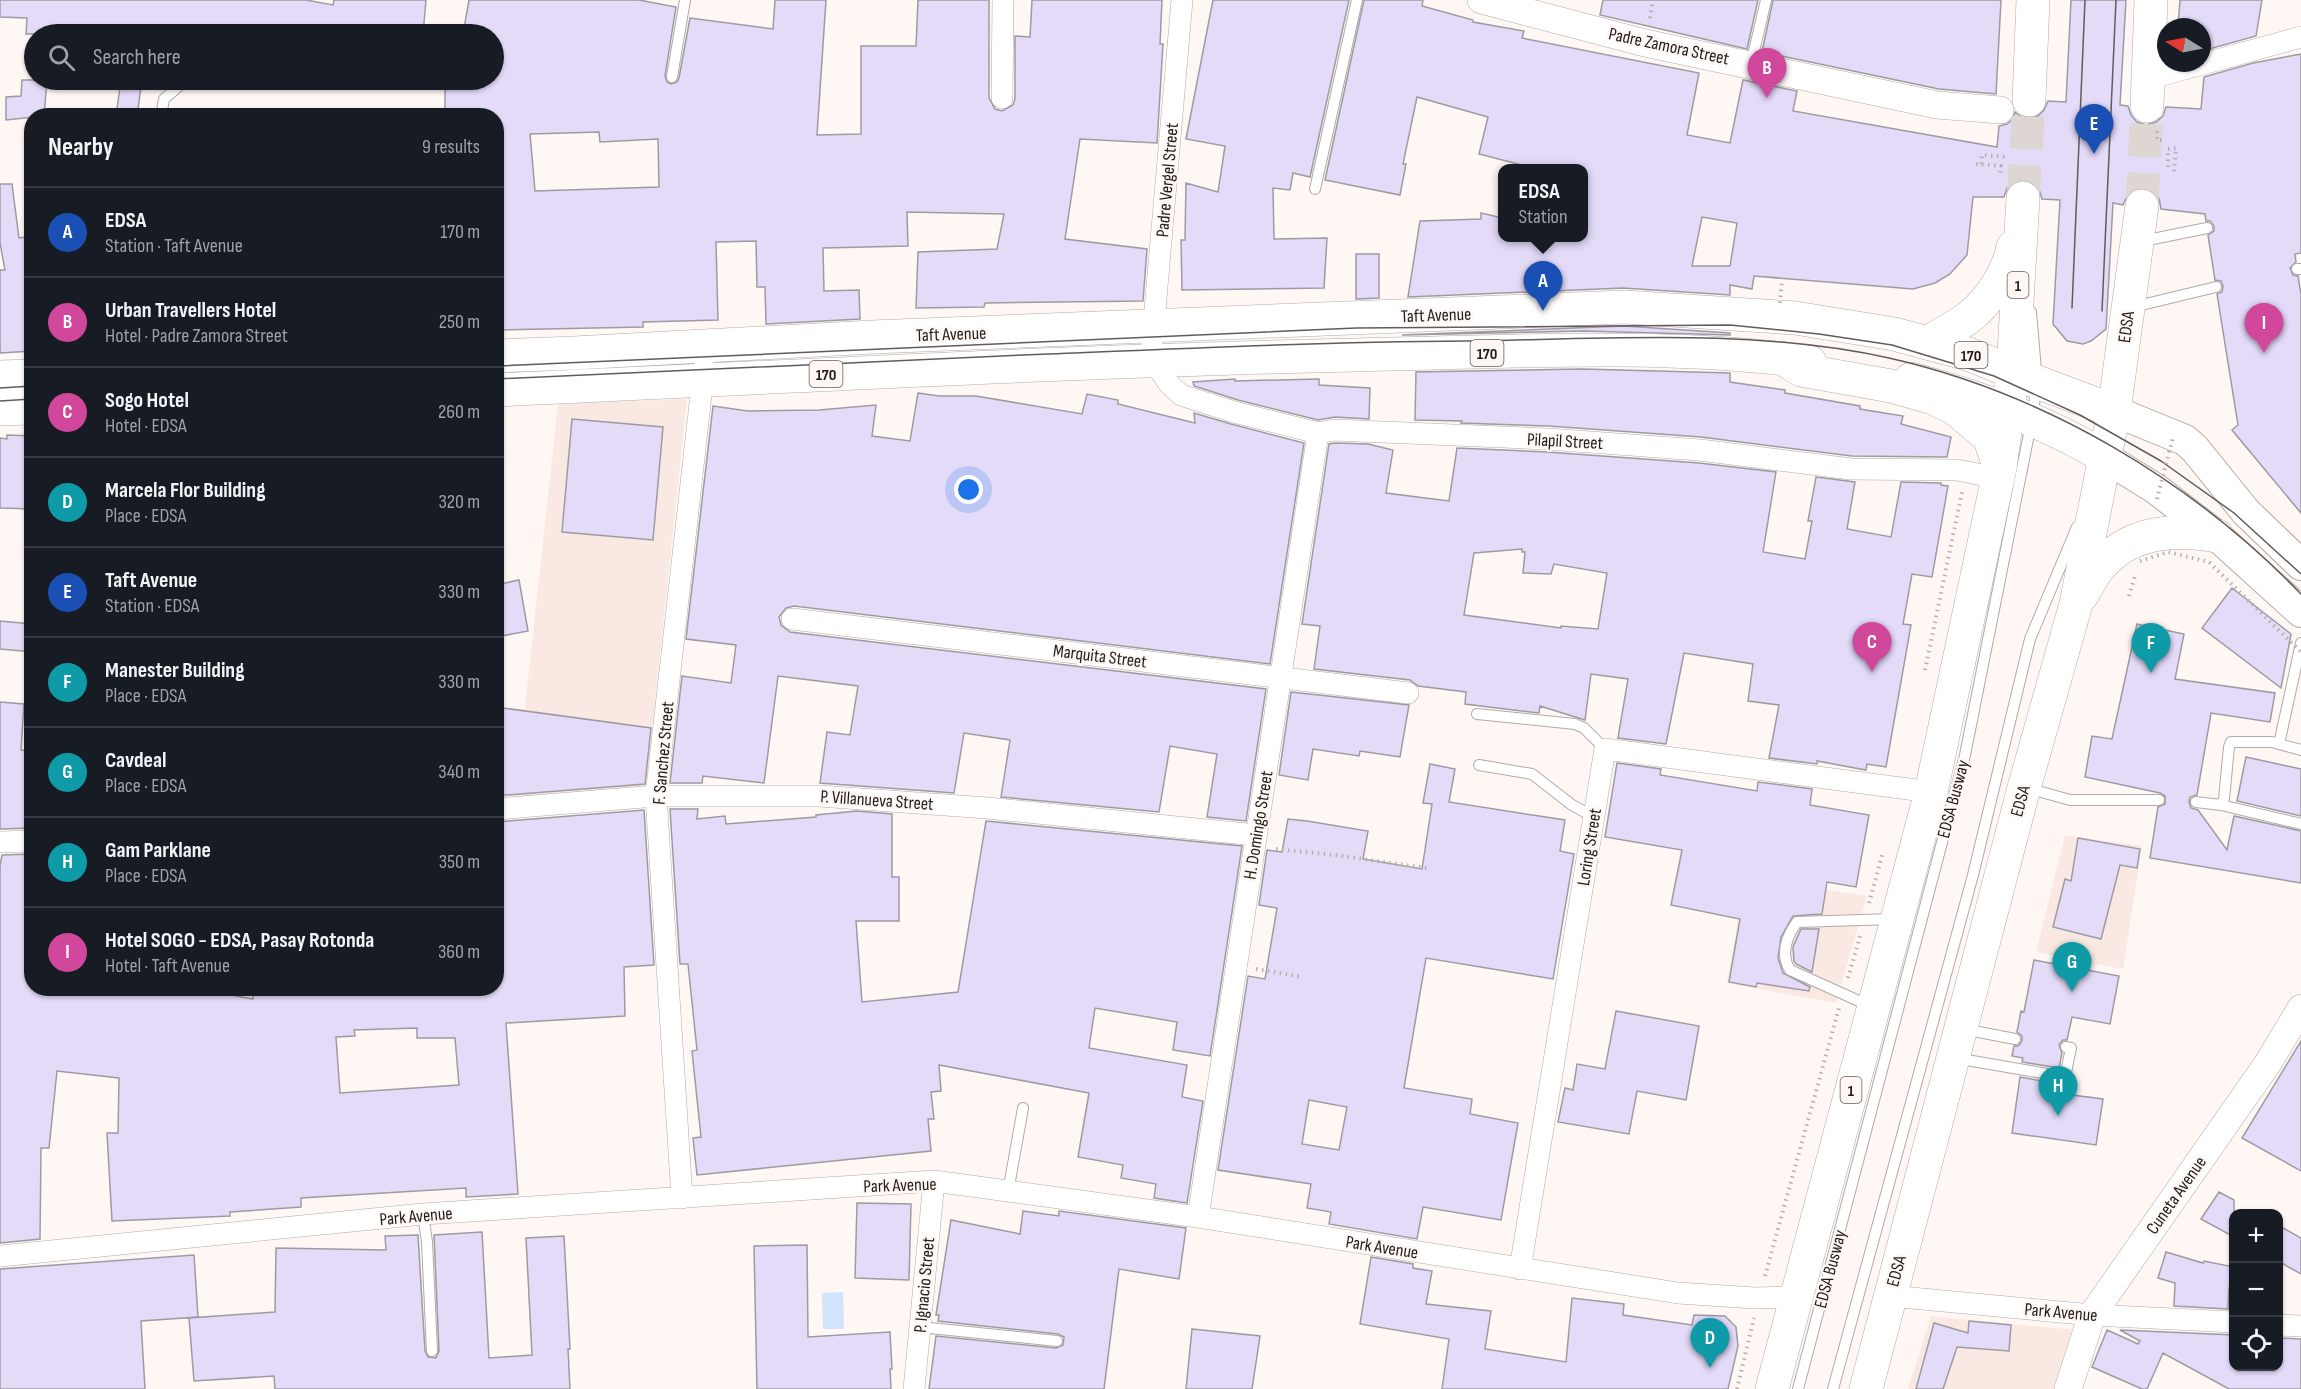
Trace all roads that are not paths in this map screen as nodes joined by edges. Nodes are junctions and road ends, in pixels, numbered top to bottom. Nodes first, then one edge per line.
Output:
1 (685, 0) edge
2 (1003, 0) edge
3 (1182, 0) edge
4 (1357, 0) edge
5 (1481, 0) edge
6 (1766, 0) edge
7 (2032, 0) edge
8 (2151, 0) edge
9 (2301, 37) edge
10 (1751, 64) junction
11 (672, 77) dead end
12 (174, 90) edge
13 (2148, 93) joint
14 (1002, 98) dead end
15 (2014, 105) joint
16 (162, 108) edge
17 (1315, 189) dead end
18 (2023, 198) junction
19 (2142, 207) tunnel mouth
20 (2207, 228) dead end
21 (2137, 242) junction
22 (2216, 287) dead end
23 (2129, 308) junction
24 (1154, 327) junction
25 (1927, 342) junction
26 (705, 346) junction
27 (504, 356) edge
28 (1155, 360) junction
29 (654, 365) junction
30 (1795, 369) junction
31 (24, 376) edge
32 (0, 377) edge
33 (2025, 377) junction
34 (704, 380) junction
35 (504, 389) edge
36 (24, 408) edge
37 (0, 409) edge
38 (2114, 411) junction
39 (2020, 414) junction
40 (1318, 433) junction
41 (2106, 458) junction
42 (1999, 473) junction
43 (2217, 536) junction
44 (2301, 565) edge
45 (2076, 604) junction
46 (2301, 612) edge
47 (792, 619) dead end
48 (2301, 643) edge
49 (1282, 678) junction
50 (1408, 693) dead end
51 (1477, 714) dead end
52 (2280, 744) junction
53 (1605, 749) junction
54 (2301, 750) edge
55 (1479, 765) dead end
56 (2024, 788) junction
57 (1931, 792) junction
58 (656, 796) junction
59 (2159, 800) dead end
60 (2196, 802) dead end
61 (2221, 805) junction
62 (504, 808) edge
63 (1594, 817) junction
64 (2301, 824) edge
65 (24, 841) edge
66 (1255, 841) junction
67 (0, 842) edge
68 (1897, 919) junction
69 (1873, 1008) junction
70 (2301, 1008) edge
71 (2015, 1039) dead end
72 (1956, 1043) junction
73 (2066, 1047) dead end
74 (1023, 1108) dead end
75 (934, 1181) junction
76 (1008, 1192) junction
77 (682, 1198) junction
78 (423, 1214) junction
79 (1198, 1217) junction
80 (0, 1256) edge
81 (1520, 1269) junction
82 (1890, 1296) junction
83 (1795, 1297) junction
84 (2092, 1316) junction
85 (2229, 1322) edge
86 (2283, 1325) edge
87 (2301, 1326) edge
88 (920, 1327) junction
89 (1057, 1341) dead end
90 (432, 1351) dead end
91 (914, 1389) edge
92 (1772, 1389) edge
93 (1798, 1389) edge
94 (1833, 1389) edge
95 (1866, 1389) edge
96 (2068, 1389) edge

1 - 11 lane
2 - 14 street
3 - 24 street, Padre Vergel Street
4 - 17 lane
5 - 10 street, Padre Zamora Street
6 - 10 lane
7 - 15 main road
8 - 13 main road
9 - 13 street
10 - 15 street, Padre Zamora Street
12 - 16 lane
18 - 25 main road
18 - 33 main road, 1
18 - 33 lane
19 - 21 main road, EDSA
20 - 21 lane
21 - 23 main road, EDSA
22 - 23 lane
23 - 38 main road, EDSA
24 - 25 main road, Taft Avenue / 170
24 - 26 main road, Taft Avenue / 170
24 - 28 street, Padre Vergel Street
25 - 33 main road, Taft Avenue / 170
26 - 29 main road, Taft Avenue / 170
26 - 34 street, F. Sanchez Street
27 - 29 main road, Taft Avenue / 170
28 - 30 main road, Taft Avenue / 170
28 - 34 main road, Taft Avenue / 170
28 - 40 street, Pilapil Street
29 - 34 main road, Taft Avenue / 170
29 - 35 main road, Taft Avenue / 170
30 - 39 main road, Taft Avenue / 170
30 - 42 main road
31 - 32 main road
33 - 38 main road, Taft Avenue / 170
33 - 39 main road, 1
34 - 58 street, F. Sanchez Street
36 - 37 main road
38 - 41 main road, EDSA
38 - 44 main road, Taft Avenue
39 - 41 main road, Taft Avenue / 170
39 - 42 main road, 1
39 - 93 lane, EDSA Busway
40 - 42 street, Pilapil Street
40 - 49 street, H. Domingo Street
41 - 43 main road, Taft Avenue
41 - 45 main road, EDSA
41 - 94 lane, EDSA Busway
42 - 57 main road, 1
43 - 45 main road
43 - 46 main road, Taft Avenue
45 - 56 main road, EDSA
47 - 49 street, Marquita Street
48 - 52 lane
49 - 50 street, Marquita Street
49 - 66 street, H. Domingo Street
51 - 53 lane
52 - 54 lane
52 - 61 lane
53 - 57 street
53 - 63 street, Loring Street
55 - 63 lane
56 - 59 lane
56 - 72 main road, EDSA
57 - 68 main road, 1
58 - 62 street, P. Villanueva Street
58 - 66 street, P. Villanueva Street
58 - 77 street, F. Sanchez Street
60 - 61 lane
61 - 64 lane
63 - 81 street, Loring Street
65 - 67 street
66 - 79 street, H. Domingo Street
68 - 69 main road, 1
68 - 69 lane
69 - 83 main road, 1
70 - 84 street, Cuneta Avenue
71 - 72 lane
72 - 73 lane
72 - 82 main road, EDSA
74 - 76 lane
75 - 76 street, Park Avenue
75 - 77 street, Park Avenue
75 - 88 street, P. Ignacio Street
76 - 79 street, Park Avenue
77 - 78 street, Park Avenue
78 - 80 street, Park Avenue
78 - 90 lane
79 - 81 street, Park Avenue
81 - 83 street, Park Avenue
82 - 84 street, Park Avenue
82 - 95 main road, EDSA
83 - 92 main road, 1
84 - 85 street, Park Avenue
84 - 96 street, Cuneta Avenue
86 - 87 street
88 - 89 lane
88 - 91 street, P. Ignacio Street

